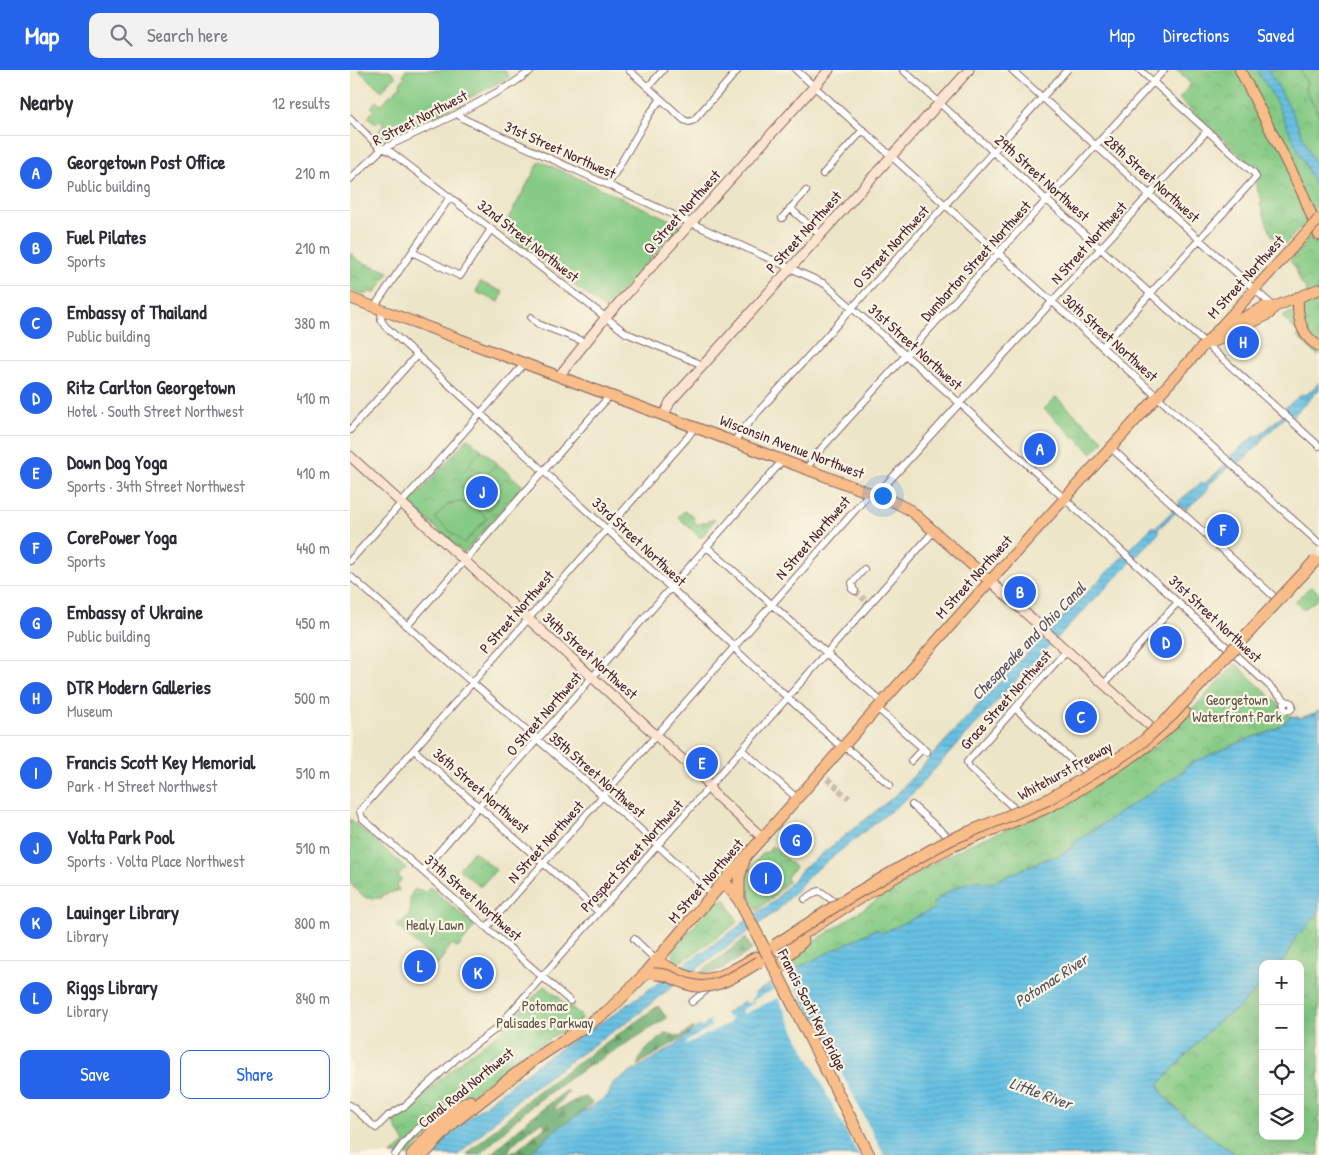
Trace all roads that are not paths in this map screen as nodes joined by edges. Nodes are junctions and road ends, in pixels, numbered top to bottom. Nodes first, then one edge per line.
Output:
1 (532, 70) edge
2 (630, 70) edge
3 (663, 70) edge
4 (738, 70) edge
5 (796, 70) edge
6 (829, 70) edge
7 (903, 70) edge
8 (969, 70) edge
9 (1012, 70) edge
10 (1067, 70) edge
11 (1140, 70) edge
12 (1164, 70) edge
13 (1240, 70) edge
14 (1154, 82) junction
15 (814, 86) junction
16 (648, 87) junction
17 (1042, 97) junction
18 (661, 99) junction
19 (939, 103) junction
20 (457, 114) junction
21 (350, 118) edge
22 (863, 130) junction
23 (1207, 131) junction
24 (1096, 146) junction
25 (383, 149) junction
26 (994, 152) junction
27 (891, 156) junction
28 (823, 174) dead end
29 (350, 179) edge
30 (608, 185) junction
31 (806, 191) dead end
32 (1150, 194) junction
33 (450, 197) junction
34 (1047, 200) junction
35 (946, 205) junction
36 (790, 208) junction
37 (782, 218) dead end
38 (1319, 219) edge
39 (691, 223) junction
40 (492, 229) junction
41 (820, 235) junction
42 (1319, 235) edge
43 (1199, 240) junction
44 (1101, 248) junction
45 (412, 252) junction
46 (999, 253) junction
47 (791, 268) junction
48 (1319, 288) edge
49 (1255, 289) junction
50 (1150, 294) junction
51 (1303, 295) junction
52 (350, 298) edge
53 (1052, 301) junction
54 (1239, 306) junction
55 (1274, 307) junction
56 (378, 308) junction
57 (853, 308) junction
58 (531, 317) dead end
59 (606, 317) junction
60 (1250, 319) junction
61 (1216, 332) junction
62 (585, 342) junction
63 (1204, 344) junction
64 (1319, 346) edge
65 (1102, 347) junction
66 (417, 356) junction
67 (906, 356) junction
68 (525, 364) junction
69 (703, 365) junction
70 (558, 376) junction
71 (609, 395) junction
72 (1157, 397) junction
73 (960, 404) junction
74 (480, 414) junction
75 (664, 416) junction
76 (695, 427) junction
77 (350, 430) edge
78 (734, 442) junction
79 (1319, 446) edge
80 (1111, 448) junction
81 (350, 456) edge
82 (782, 460) junction
83 (806, 469) junction
84 (544, 471) junction
85 (874, 494) junction
86 (1064, 499) junction
87 (401, 503) junction
88 (607, 530) junction
89 (934, 531) junction
90 (1319, 543) edge
91 (707, 547) junction
92 (1318, 560) edge
93 (350, 561) edge
94 (465, 561) junction
95 (864, 569) dead end
96 (350, 576) edge
97 (990, 581) junction
98 (671, 588) junction
99 (855, 591) dead end
100 (1178, 602) junction
101 (1281, 603) junction
102 (772, 604) junction
103 (529, 619) junction
104 (407, 626) junction
105 (734, 648) junction
106 (1067, 650) junction
107 (827, 653) junction
108 (1234, 653) junction
109 (592, 677) junction
110 (473, 683) junction
111 (1104, 684) junction
112 (788, 698) junction
113 (1287, 702) dead end
114 (880, 706) junction
115 (1015, 708) junction
116 (1158, 732) junction
117 (656, 736) junction
118 (538, 739) junction
119 (844, 747) junction
120 (414, 750) junction
121 (742, 750) junction
122 (911, 761) dead end
123 (1086, 773) dead end
124 (890, 785) dead end
125 (709, 787) junction
126 (603, 796) junction
127 (798, 799) junction
128 (479, 806) junction
129 (912, 806) dead end
130 (1015, 809) dead end
131 (360, 814) joint
132 (947, 836) dead end
133 (764, 838) junction
134 (657, 846) junction
135 (744, 860) junction
136 (544, 863) junction
137 (912, 868) junction
138 (422, 871) junction
139 (724, 882) junction
140 (710, 898) junction
141 (805, 899) dead end
142 (739, 900) junction
143 (841, 907) junction
144 (599, 912) junction
145 (487, 928) junction
146 (634, 938) dead end
147 (664, 963) junction
148 (777, 973) junction
149 (542, 976) junction
150 (637, 983) junction
151 (570, 1001) dead end
152 (692, 1002) dead end
153 (350, 1105) edge
154 (437, 1127) junction
155 (396, 1155) edge
156 (412, 1155) edge
157 (423, 1155) edge
158 (869, 1155) edge

1 - 20 street, R Street Northwest
2 - 16 street
3 - 16 street
4 - 18 street
5 - 15 street, 30th Street Northwest
6 - 15 street, Q Street Northwest
7 - 19 street, 29th Street Northwest
8 - 19 street, P Street Northwest
9 - 17 street, 28th Street Northwest
10 - 17 street, O Street Northwest
11 - 14 street
12 - 14 street, Dumbarton Street Northwest
13 - 42 main road
14 - 23 street
14 - 24 street, Dumbarton Street Northwest
15 - 22 street, 30th Street Northwest
15 - 39 street, Q Street Northwest
16 - 18 street
17 - 24 street, 28th Street Northwest
17 - 26 street, O Street Northwest
18 - 30 street
19 - 26 street, 29th Street Northwest
19 - 27 street, P Street Northwest
20 - 25 street, R Street Northwest
20 - 30 street, 31st Street Northwest
21 - 25 street, 32nd Street Northwest
22 - 27 street, 30th Street Northwest
22 - 28 street
23 - 32 street, N Street Northwest
23 - 43 street
24 - 32 street, 28th Street Northwest
24 - 34 street, Dumbarton Street Northwest
25 - 29 street, R Street Northwest
25 - 33 street, 32nd Street Northwest
26 - 34 street, 29th Street Northwest
26 - 35 street, O Street Northwest
27 - 35 street, 30th Street Northwest
27 - 41 street, P Street Northwest
30 - 39 street, 31st Street Northwest
31 - 36 street
32 - 43 street, 28th Street Northwest
32 - 44 street, N Street Northwest
33 - 40 street, 32nd Street Northwest
33 - 45 street
34 - 44 street, 29th Street Northwest
34 - 46 street, Dumbarton Street Northwest
35 - 46 street, 30th Street Northwest
35 - 57 street, O Street Northwest
36 - 37 street
36 - 41 street
38 - 49 main road, M Street Northwest, bridge
39 - 47 street, 31st Street Northwest
39 - 59 street, Q Street Northwest
40 - 45 street
40 - 59 street, 32nd Street Northwest
41 - 47 street, P Street Northwest
43 - 49 street, 28th Street Northwest
43 - 50 street
44 - 50 street, 29th Street Northwest
44 - 53 street, N Street Northwest
45 - 56 street
46 - 53 street, 30th Street Northwest
46 - 67 street, Dumbarton Street Northwest
47 - 57 street, 31st Street Northwest
47 - 69 street, P Street Northwest
48 - 51 main road
49 - 54 main road, M Street Northwest
49 - 55 street, 28th Street Northwest
50 - 63 street, 29th Street Northwest
50 - 65 street
51 - 55 main road
51 - 64 main road
52 - 56 main road, Wisconsin Avenue Northwest
53 - 65 street, 30th Street Northwest
53 - 73 street, N Street Northwest
54 - 60 main road
54 - 61 main road, M Street Northwest
55 - 60 main road
56 - 66 street, 33rd Street Northwest
56 - 68 main road, Wisconsin Avenue Northwest
57 - 67 street, 31st Street Northwest
57 - 78 street, O Street Northwest
58 - 62 street
59 - 62 street, Q Street Northwest
59 - 69 street, 32nd Street Northwest
60 - 61 main road
60 - 63 main road
61 - 63 main road, M Street Northwest
62 - 70 street, Q Street Northwest
63 - 72 main road, M Street Northwest
63 - 79 street, 29th Street Northwest
65 - 72 street, 30th Street Northwest
66 - 74 street, 33rd Street Northwest
66 - 77 street
67 - 73 street, 31st Street Northwest
67 - 83 street, Dumbarton Street Northwest
68 - 70 main road, Wisconsin Avenue Northwest
68 - 74 street
69 - 75 street, P Street Northwest
70 - 71 main road, Wisconsin Avenue Northwest
71 - 75 main road, Wisconsin Avenue Northwest
71 - 84 street
72 - 80 main road, M Street Northwest
72 - 90 street, 30th Street Northwest
73 - 85 street, N Street Northwest
73 - 86 street, 31st Street Northwest
74 - 84 street, 33rd Street Northwest
74 - 87 street
75 - 76 main road, Wisconsin Avenue Northwest
76 - 78 main road, Wisconsin Avenue Northwest
76 - 88 street, P Street Northwest
78 - 82 main road, Wisconsin Avenue Northwest
80 - 86 main road, M Street Northwest
80 - 101 street
81 - 87 street, 34th Street Northwest
82 - 83 main road, Wisconsin Avenue Northwest
82 - 91 street, O Street Northwest
83 - 85 main road, Wisconsin Avenue Northwest
84 - 88 street, 33rd Street Northwest
84 - 94 street
85 - 89 main road, Wisconsin Avenue Northwest
85 - 102 street, N Street Northwest
86 - 97 main road, M Street Northwest
86 - 100 street, 31st Street Northwest
87 - 93 street
87 - 94 street, 34th Street Northwest
88 - 98 street, 33rd Street Northwest
88 - 103 street, P Street Northwest
89 - 97 main road, Wisconsin Avenue Northwest
89 - 107 street, Prospect Street Northwest
91 - 98 street, O Street Northwest
91 - 102 street
92 - 101 street
92 - 137 highway, Whitehurst Freeway
92 - 137 highway, Whitehurst Freeway, bridge
94 - 103 street, 34th Street Northwest
94 - 104 street
95 - 99 street
96 - 104 street, 35th Street Northwest
97 - 106 street, Wisconsin Avenue Northwest
97 - 114 main road, M Street Northwest
98 - 105 street, 33rd Street Northwest
98 - 109 street, O Street Northwest
100 - 108 street, 31st Street Northwest
100 - 111 street
101 - 108 street
102 - 105 street, N Street Northwest
102 - 107 street
103 - 109 street, 34th Street Northwest
103 - 110 street, P Street Northwest
104 - 110 street, 35th Street Northwest
105 - 112 street, 33rd Street Northwest
105 - 117 street, N Street Northwest
106 - 111 street, Wisconsin Avenue Northwest
106 - 115 street, Grace Street Northwest
107 - 112 street, Prospect Street Northwest
107 - 114 street
108 - 113 street, 31st Street Northwest
108 - 116 street
109 - 117 street, 34th Street Northwest
109 - 118 street, O Street Northwest
110 - 118 street, 35th Street Northwest
110 - 120 street, P Street Northwest
111 - 116 street, Wisconsin Avenue Northwest
112 - 119 street, 33rd Street Northwest
112 - 121 street, Prospect Street Northwest
114 - 119 main road, M Street Northwest
114 - 122 street
115 - 123 street
115 - 130 street, Grace Street Northwest
116 - 143 street
117 - 125 street, 34th Street Northwest
117 - 126 street, N Street Northwest
118 - 126 street, 35th Street Northwest
118 - 128 street, O Street Northwest
119 - 124 street, 33rd Street Northwest
119 - 127 main road, M Street Northwest
120 - 128 street, 36th Street Northwest
120 - 131 street, P Street Northwest
121 - 125 street, Prospect Street Northwest
121 - 127 street
125 - 133 street, 34th Street Northwest
125 - 134 street, Prospect Street Northwest
126 - 134 street, 35th Street Northwest
126 - 136 street, N Street Northwest
127 - 133 main road, M Street Northwest
128 - 136 street, 36th Street Northwest
128 - 138 street, O Street Northwest
129 - 132 street
131 - 138 street, 37th Street Northwest
133 - 135 main road, M Street Northwest
134 - 140 street, 35th Street Northwest
134 - 144 street, Prospect Street Northwest
135 - 139 main road, M Street Northwest
135 - 142 highway
136 - 144 street, 36th Street Northwest
136 - 145 street, N Street Northwest
137 - 148 highway
138 - 145 street, 37th Street Northwest
139 - 140 highway, M Street Northwest
139 - 142 highway, Francis Scott Key Bridge
140 - 142 highway
140 - 147 highway, M Street Northwest
141 - 143 street
142 - 148 highway, Francis Scott Key Bridge, bridge
143 - 152 street
144 - 149 street, Prospect Street Northwest
145 - 149 street, 37th Street Northwest
146 - 147 street
147 - 150 highway, Canal Road Northwest
147 - 150 highway, bridge
147 - 154 highway, Canal Road Northwest
148 - 158 highway, Francis Scott Key Bridge
149 - 151 street, 37th Street Northwest
149 - 153 street, Prospect Street Northwest
150 - 154 highway, Canal Road Northwest
154 - 155 street
154 - 156 highway, Canal Road Northwest
154 - 157 highway, Canal Road Northwest

